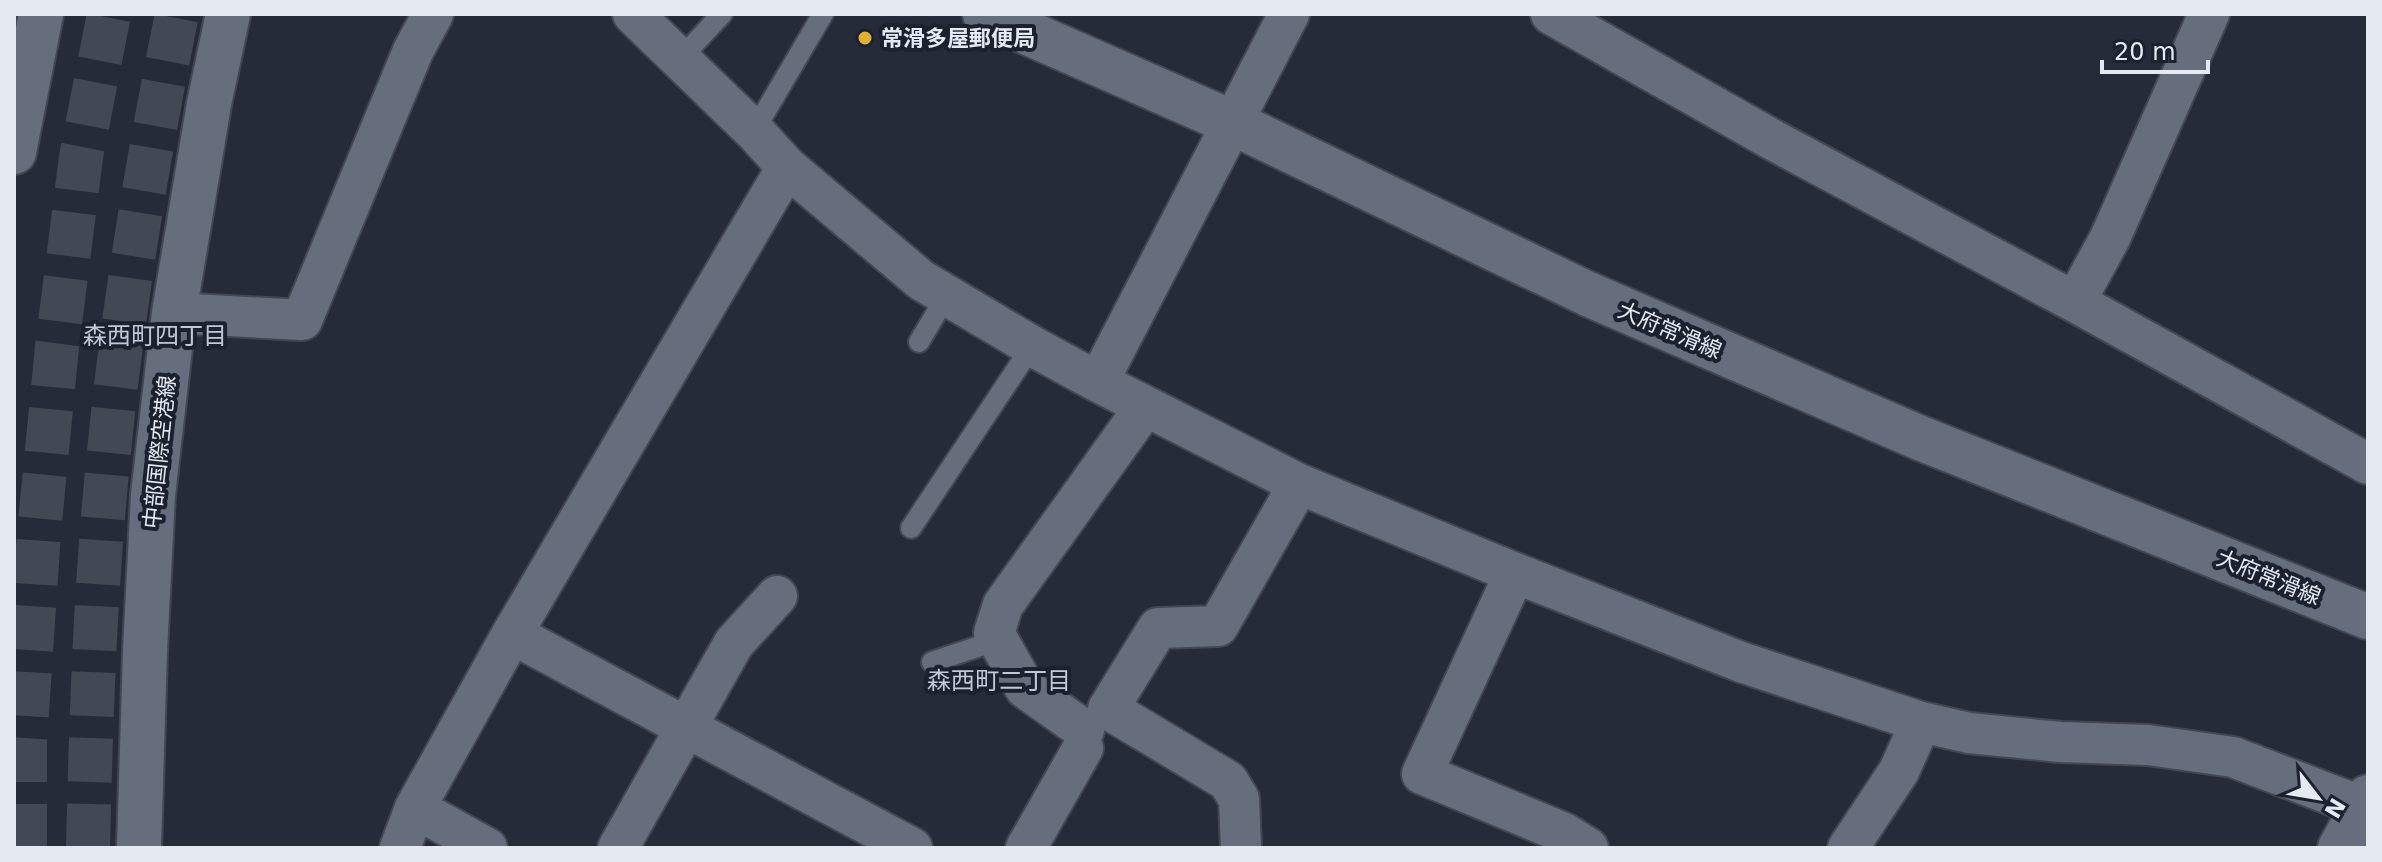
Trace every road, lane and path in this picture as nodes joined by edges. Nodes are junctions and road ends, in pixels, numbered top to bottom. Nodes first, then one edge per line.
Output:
1 (41, 14) edge
2 (228, 14) edge
3 (433, 14) edge
4 (633, 14) edge
5 (722, 14) edge
6 (823, 14) edge
7 (985, 14) edge
8 (1289, 14) edge
9 (1551, 14) edge
10 (2209, 14) edge
11 (680, 59) junction
12 (1233, 123) junction
13 (754, 131) junction
14 (14, 152) edge
15 (787, 167) junction
16 (947, 295) junction
17 (2075, 302) junction
18 (174, 313) junction
19 (919, 342) dead end
20 (1032, 346) junction
21 (1098, 382) junction
22 (1145, 407) junction
23 (2368, 464) edge
24 (1299, 484) junction
25 (911, 528) dead end
26 (1515, 573) junction
27 (777, 596) dead end
28 (2368, 617) edge
29 (994, 633) junction
30 (512, 634) junction
31 (932, 662) dead end
32 (1921, 722) junction
33 (685, 727) junction
34 (2367, 804) edge
35 (415, 808) junction
36 (854, 835) edge
37 (139, 848) edge
38 (400, 848) edge
39 (487, 848) edge
40 (618, 848) edge
41 (912, 848) edge
42 (1026, 848) edge
43 (1241, 848) edge
44 (1588, 848) edge
45 (1848, 848) edge
46 (2340, 848) edge

1 - 14 main road
2 - 18 main road, 中部国際空港線
3 - 18 street
4 - 11 street
5 - 11 lane
6 - 13 lane
7 - 12 main road, 大府常滑線
8 - 12 street
9 - 17 street
10 - 17 street
11 - 13 street
12 - 21 street
12 - 28 main road, 大府常滑線
13 - 15 street
15 - 16 street
15 - 30 street
16 - 19 lane
16 - 20 street
17 - 23 street
18 - 37 main road, 中部国際空港線
20 - 21 street
20 - 25 lane
21 - 22 street
22 - 24 street
22 - 29 street
24 - 26 street
24 - 43 street
26 - 32 street
26 - 44 street
27 - 33 street
29 - 31 lane
29 - 42 street
30 - 33 street
30 - 35 street
32 - 34 street
32 - 45 street
33 - 36 street
33 - 40 street
34 - 46 main road
35 - 38 street
35 - 39 street
36 - 41 street

